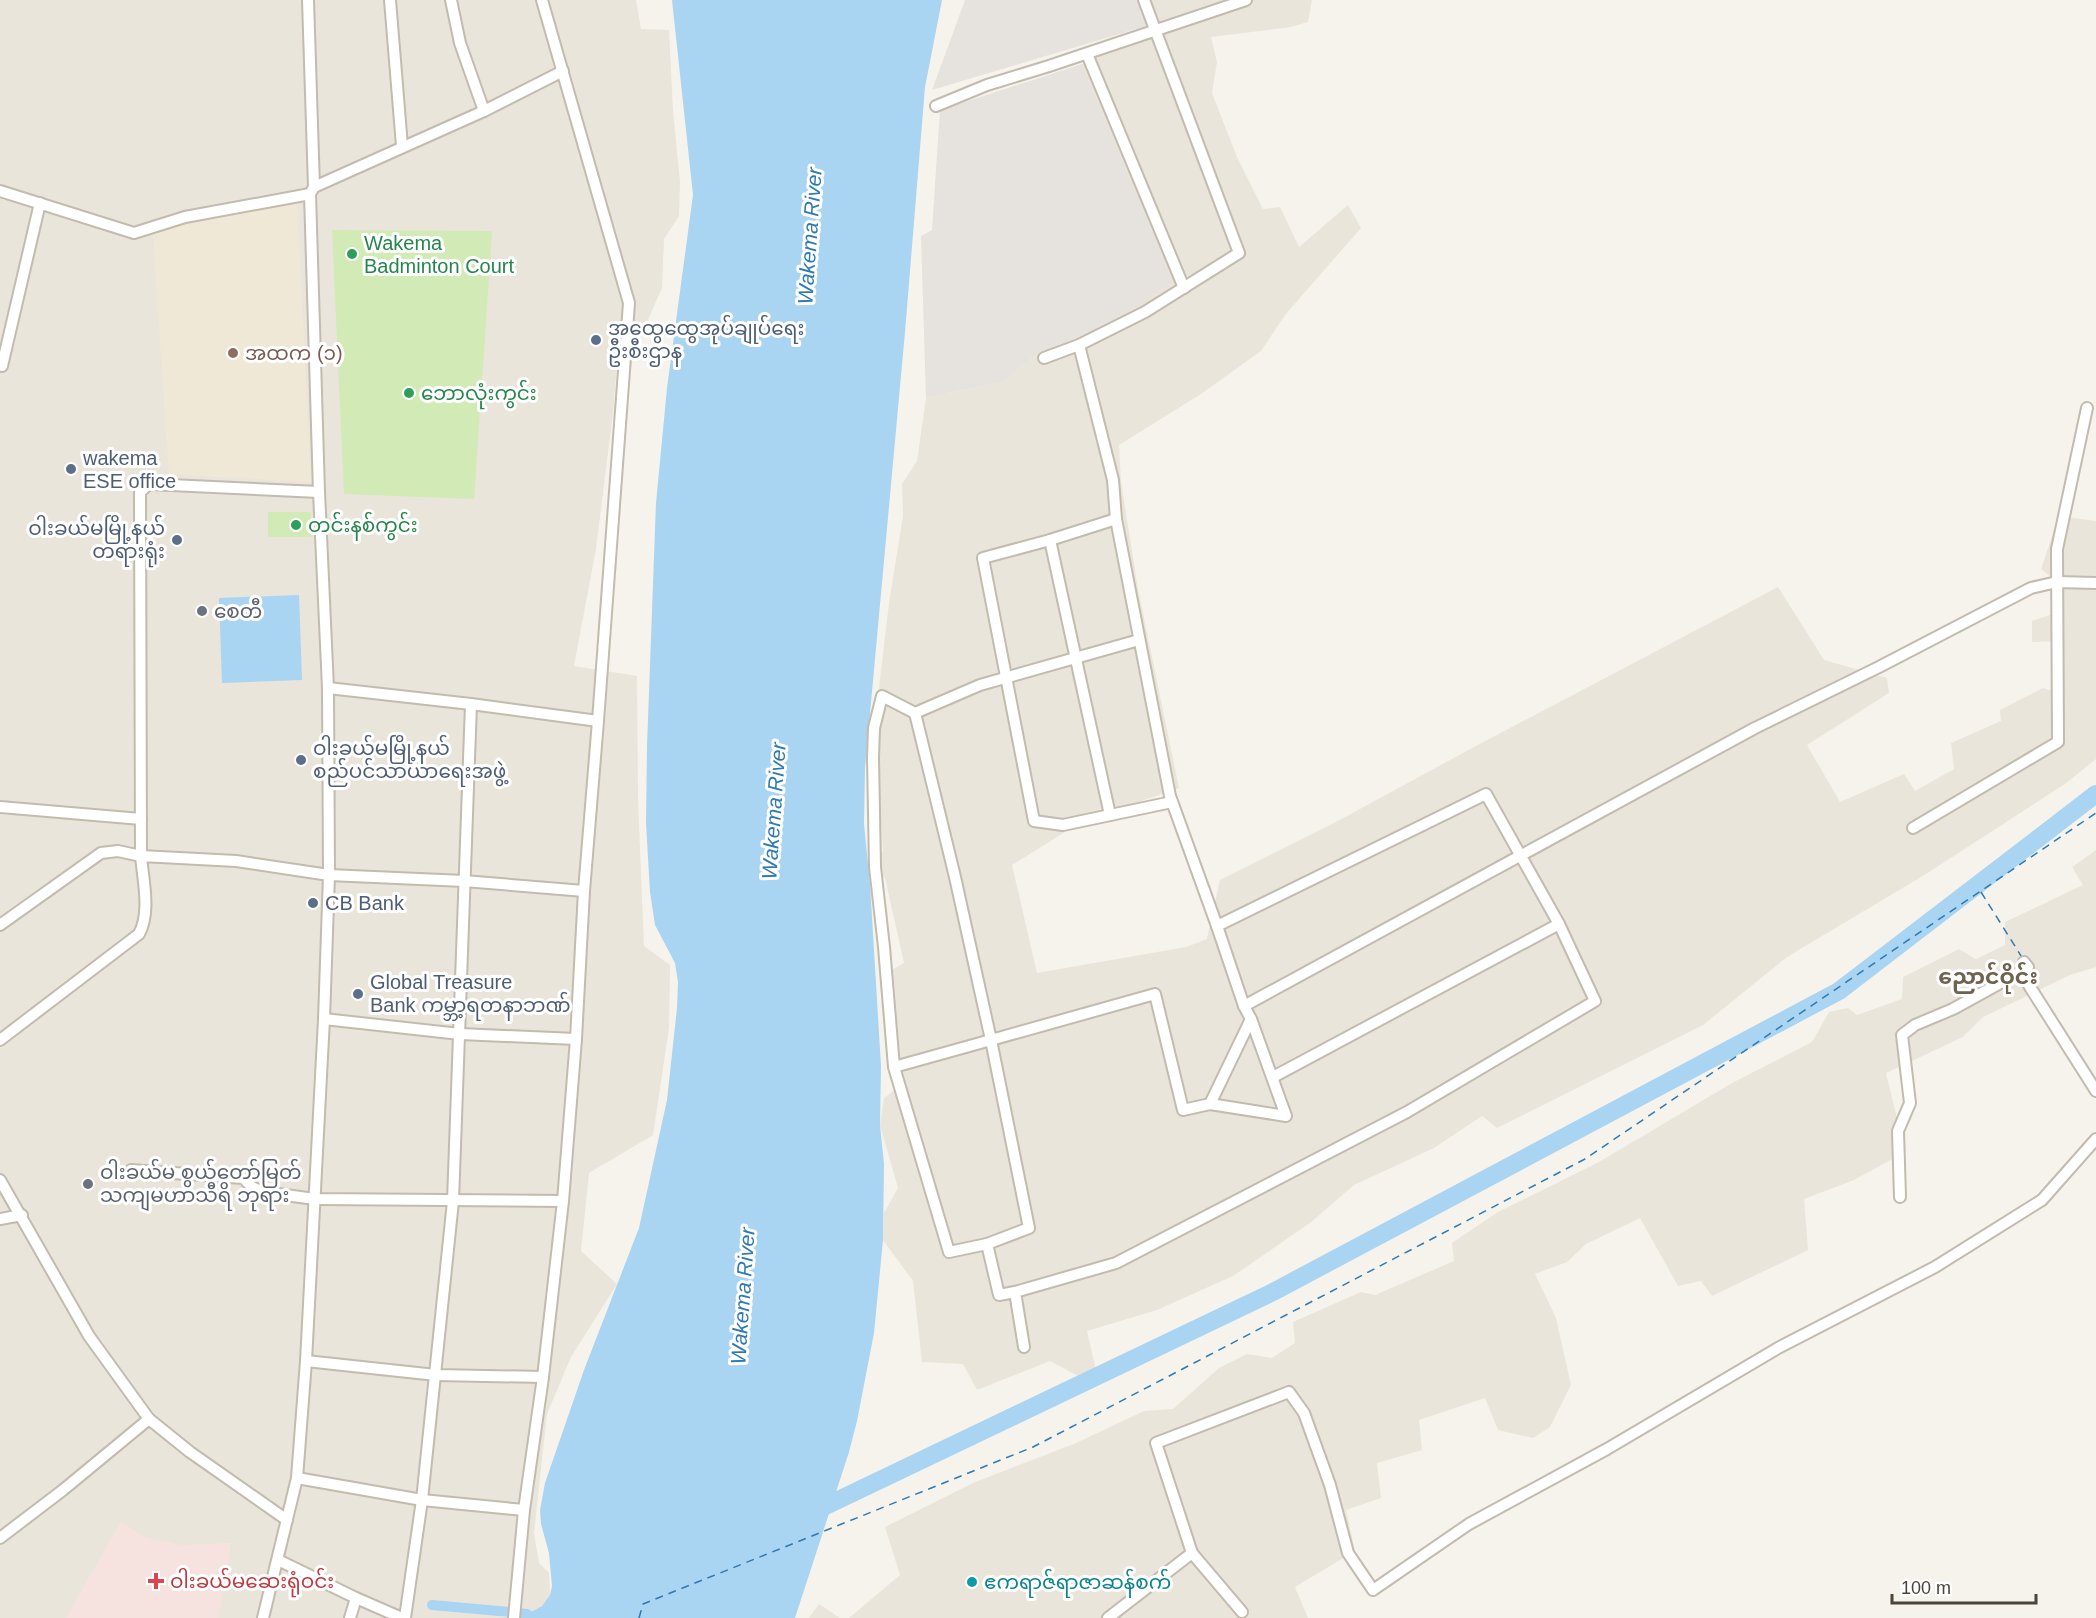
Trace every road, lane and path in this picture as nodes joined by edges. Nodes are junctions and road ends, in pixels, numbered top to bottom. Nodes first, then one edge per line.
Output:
1 (308, 0) edge
2 (390, 0) edge
3 (451, 0) edge
4 (542, 0) edge
5 (1144, 0) edge
6 (1246, 0) edge
7 (1226, 3) edge
8 (1156, 31) junction
9 (1087, 54) junction
10 (563, 71) junction
11 (936, 106) dead end
12 (484, 111) junction
13 (402, 146) junction
14 (312, 190) junction
15 (0, 191) edge
16 (39, 204) junction
17 (1184, 288) junction
18 (1079, 345) junction
19 (1044, 358) dead end
20 (2, 366) dead end
21 (2086, 408) dead end
22 (319, 492) junction
23 (1116, 519) junction
24 (1050, 540) junction
25 (2057, 582) junction
26 (2096, 583) edge
27 (1139, 640) junction
28 (1074, 658) junction
29 (1006, 677) junction
30 (328, 688) junction
31 (471, 704) junction
32 (915, 713) junction
33 (598, 722) junction
34 (1172, 802) junction
35 (0, 807) edge
36 (1110, 815) junction
37 (141, 819) junction
38 (1913, 828) dead end
39 (141, 856) junction
40 (1520, 856) junction
41 (329, 874) junction
42 (464, 881) junction
43 (584, 891) junction
44 (1559, 924) junction
45 (0, 925) edge
46 (1217, 926) junction
47 (1244, 1006) junction
48 (324, 1019) junction
49 (1251, 1019) junction
50 (460, 1034) junction
51 (576, 1039) junction
52 (0, 1040) edge
53 (991, 1040) junction
54 (894, 1067) junction
55 (1272, 1077) junction
56 (2096, 1091) edge
57 (1210, 1104) junction
58 (2096, 1139) edge
59 (131, 1170) dead end
60 (0, 1180) edge
61 (1900, 1197) dead end
62 (315, 1199) junction
63 (453, 1201) junction
64 (563, 1201) junction
65 (22, 1215) junction
66 (0, 1219) edge
67 (987, 1244) junction
68 (1015, 1292) junction
69 (1024, 1347) dead end
70 (306, 1362) junction
71 (436, 1375) junction
72 (543, 1377) junction
73 (149, 1419) junction
74 (297, 1478) junction
75 (422, 1500) junction
76 (524, 1510) junction
77 (287, 1520) junction
78 (0, 1538) edge
79 (1192, 1553) junction
80 (278, 1560) junction
81 (356, 1599) junction
82 (1242, 1612) dead end
83 (263, 1618) edge
84 (350, 1618) edge
85 (404, 1618) edge
86 (514, 1618) edge
87 (1108, 1618) edge

1 - 14 street
2 - 13 street
3 - 12 street
4 - 10 street
5 - 8 street
6 - 7 street
7 - 8 street
8 - 9 street
8 - 17 street
9 - 11 street
9 - 17 street
10 - 12 street
10 - 33 street
12 - 13 street
13 - 14 street
14 - 16 street
14 - 22 street
15 - 16 street
16 - 20 street
17 - 18 street
18 - 19 street
18 - 23 street
21 - 25 street
22 - 30 street
22 - 37 street
23 - 24 street
23 - 27 street
24 - 28 street
24 - 29 street
25 - 26 street
25 - 38 street
25 - 40 street
27 - 28 street
27 - 34 street
28 - 29 street
28 - 36 street
29 - 32 street
29 - 36 street
30 - 31 street
30 - 41 street
31 - 33 street
31 - 42 street
32 - 53 street
32 - 54 street
33 - 43 street
34 - 36 street
34 - 46 street
35 - 37 street
37 - 39 street
39 - 41 street
39 - 45 street
39 - 52 street
40 - 44 street
40 - 46 street
40 - 47 street
41 - 42 street
41 - 48 street
42 - 43 street
42 - 50 street
43 - 51 street
44 - 55 street
44 - 68 street
46 - 47 street
47 - 49 street
48 - 50 street
48 - 62 street
49 - 55 street
49 - 57 street
50 - 51 street
50 - 63 street
51 - 64 street
53 - 54 street
53 - 57 street
53 - 67 street
54 - 67 street
55 - 57 street
56 - 61 street
58 - 79 street
59 - 62 street
60 - 65 street
62 - 63 street
62 - 70 street
63 - 64 street
63 - 71 street
64 - 72 street
65 - 66 street
65 - 73 street
67 - 68 street
68 - 69 street
70 - 71 street
70 - 74 street
71 - 72 street
71 - 75 street
72 - 76 street
73 - 77 street
73 - 78 street
74 - 75 street
74 - 77 street
75 - 76 street
75 - 85 street
76 - 86 street
77 - 80 street
79 - 82 street
79 - 87 street
80 - 81 street
80 - 83 street
81 - 84 street
81 - 85 street

